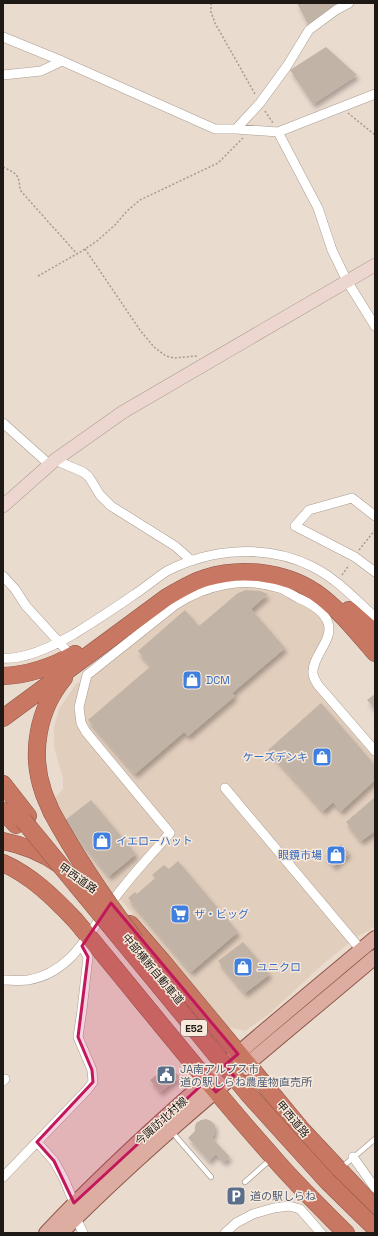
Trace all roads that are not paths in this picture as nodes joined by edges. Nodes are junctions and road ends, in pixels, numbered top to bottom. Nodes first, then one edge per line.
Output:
1 (348, 3) edge
2 (3, 37) edge
3 (62, 61) junction
4 (3, 74) edge
5 (375, 94) edge
6 (236, 129) junction
7 (278, 132) junction
8 (375, 265) edge
9 (347, 281) junction
10 (375, 326) edge
11 (3, 422) edge
12 (52, 463) junction
13 (3, 506) edge
14 (375, 516) edge
15 (192, 561) junction
16 (374, 571) edge
17 (3, 576) edge
18 (375, 616) edge
19 (375, 633) edge
20 (60, 642) junction
21 (375, 653) edge
22 (3, 658) edge
23 (78, 662) junction
24 (3, 676) edge
25 (3, 707) edge
26 (3, 718) edge
27 (375, 751) edge
28 (3, 784) edge
29 (225, 788) dead end
30 (3, 795) edge
31 (3, 811) edge
32 (22, 820) junction
33 (3, 841) edge
34 (3, 863) edge
35 (111, 903) junction
36 (375, 938) edge
37 (85, 941) junction
38 (360, 950) junction
39 (375, 957) edge
40 (3, 980) edge
41 (243, 1059) junction
42 (211, 1086) junction
43 (260, 1097) junction
44 (166, 1125) junction
45 (375, 1139) edge
46 (37, 1142) junction
47 (273, 1157) junction
48 (353, 1157) junction
49 (338, 1170) junction
50 (3, 1177) edge
51 (212, 1177) dead end
52 (245, 1182) dead end
53 (375, 1188) edge
54 (74, 1203) junction
55 (375, 1208) edge
56 (76, 1218) junction
57 (375, 1219) edge
58 (375, 1228) edge
59 (46, 1233) edge
60 (61, 1233) edge
61 (83, 1233) edge
62 (225, 1233) edge
63 (321, 1233) edge
64 (346, 1233) edge

1 - 6 street
2 - 3 street
3 - 4 street
3 - 6 street
5 - 7 street
6 - 7 street
7 - 9 street
8 - 9 street
9 - 10 street
9 - 12 street
11 - 12 street
12 - 13 street
12 - 15 street
14 - 16 street
15 - 18 street
15 - 20 street
17 - 20 street
19 - 23 highway
20 - 22 street
20 - 23 street
21 - 23 highway
23 - 24 highway
23 - 25 highway
23 - 26 highway
23 - 27 street
23 - 35 street
23 - 43 highway, bridge
28 - 32 highway, 中部横断自動車道 / E52
29 - 38 street
30 - 32 highway, 中部横断自動車道 / E52
31 - 32 highway
32 - 43 highway, 中部横断自動車道 / E52
32 - 58 highway, 中部横断自動車道 / E52, bridge
33 - 35 highway, 甲西道路
34 - 37 highway
35 - 37 street
35 - 41 highway, 甲西道路
36 - 38 main road, 今諏訪北村線
37 - 40 street
37 - 42 highway
37 - 46 street
38 - 41 main road, 今諏訪北村線
39 - 41 main road, 今諏訪北村線
41 - 42 main road, 今諏訪北村線
41 - 49 highway, 甲西道路
42 - 44 main road, 今諏訪北村線
42 - 47 highway
43 - 57 highway, 中部横断自動車道 / E52
44 - 51 lane
44 - 54 main road, 今諏訪北村線
44 - 56 main road, 今諏訪北村線
45 - 48 lane
46 - 50 street
46 - 54 street
47 - 52 lane
47 - 64 highway
48 - 49 lane
48 - 53 street
49 - 55 highway, 甲西道路
54 - 56 street
54 - 59 main road, 今諏訪北村線
56 - 60 main road, 今諏訪北村線
56 - 61 street
62 - 63 street

